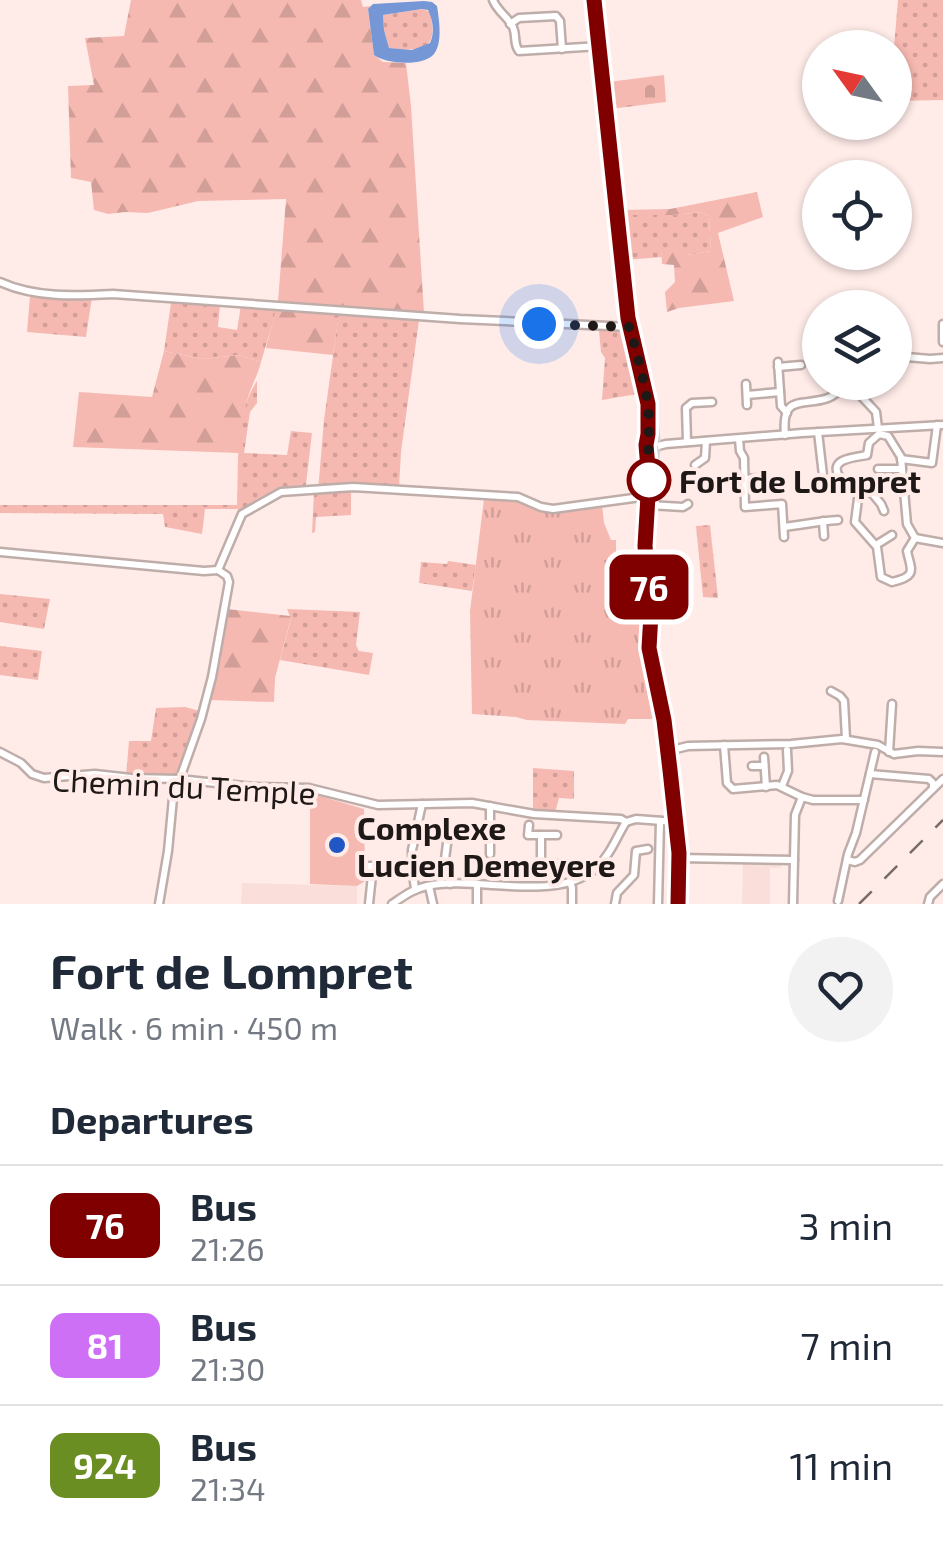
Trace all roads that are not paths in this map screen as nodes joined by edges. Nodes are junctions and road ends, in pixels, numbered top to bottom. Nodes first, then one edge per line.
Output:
1 (493, 0) edge
2 (594, 0) edge
3 (510, 24) junction
4 (600, 46) junction
5 (562, 49) junction
6 (0, 282) edge
7 (943, 324) edge
8 (630, 327) junction
9 (943, 342) edge
10 (912, 358) edge
11 (943, 358) edge
12 (799, 368) dead end
13 (746, 384) dead end
14 (780, 392) junction
15 (814, 400) edge
16 (865, 400) edge
17 (712, 402) dead end
18 (787, 413) junction
19 (940, 425) edge
20 (879, 430) junction
21 (818, 432) junction
22 (785, 435) junction
23 (739, 439) junction
24 (706, 441) junction
25 (687, 442) junction
26 (653, 444) junction
27 (901, 458) junction
28 (696, 464) dead end
29 (878, 469) dead end
30 (901, 469) junction
31 (762, 478) dead end
32 (743, 479) junction
33 (824, 484) dead end
34 (860, 493) junction
35 (647, 501) junction
36 (688, 504) dead end
37 (884, 511) dead end
38 (823, 520) junction
39 (838, 520) dead end
40 (784, 527) junction
41 (892, 535) dead end
42 (824, 536) dead end
43 (784, 537) dead end
44 (915, 538) junction
45 (943, 543) edge
46 (876, 545) junction
47 (0, 552) edge
48 (218, 570) junction
49 (830, 691) dead end
50 (892, 704) dead end
51 (846, 739) junction
52 (724, 745) junction
53 (877, 749) junction
54 (668, 750) junction
55 (787, 750) dead end
56 (0, 752) edge
57 (943, 752) edge
58 (892, 753) junction
59 (752, 766) dead end
60 (870, 774) junction
61 (179, 779) junction
62 (943, 780) edge
63 (782, 786) junction
64 (766, 787) junction
65 (932, 790) junction
66 (802, 798) junction
67 (864, 800) junction
68 (422, 804) junction
69 (490, 806) junction
70 (660, 820) junction
71 (676, 822) junction
72 (528, 825) dead end
73 (624, 827) junction
74 (447, 828) dead end
75 (541, 835) junction
76 (556, 836) dead end
77 (648, 849) dead end
78 (490, 854) dead end
79 (679, 858) junction
80 (794, 860) junction
81 (847, 860) junction
82 (600, 863) junction
83 (391, 866) dead end
84 (577, 869) junction
85 (570, 881) junction
86 (450, 884) junction
87 (477, 884) junction
88 (943, 884) edge
89 (429, 885) junction
90 (415, 889) junction
91 (838, 901) dead end
92 (159, 904) edge
93 (369, 904) edge
94 (392, 904) edge
95 (433, 904) edge
96 (477, 904) edge
97 (572, 904) edge
98 (615, 904) edge
99 (658, 904) edge
100 (678, 904) edge
101 (794, 904) edge
102 (928, 904) edge

1 - 3 street
2 - 4 main road
3 - 5 street
3 - 5 street
4 - 5 street
4 - 8 main road
6 - 8 street
7 - 9 street
8 - 26 main road
10 - 11 street
12 - 14 street
13 - 14 street
14 - 18 street
15 - 18 street
16 - 20 street
17 - 25 street
18 - 22 street
19 - 20 street
19 - 27 street
20 - 21 street
20 - 27 street
20 - 34 street
21 - 22 street
21 - 33 street
22 - 23 street
23 - 24 street
23 - 32 street
24 - 25 street
24 - 28 street
25 - 26 street
26 - 35 main road
27 - 30 street
29 - 30 street
30 - 44 street
31 - 32 street
32 - 40 street
34 - 37 street
34 - 46 street
35 - 36 street
35 - 48 street
35 - 54 main road
38 - 39 street
38 - 40 street
38 - 42 street
40 - 43 street
41 - 46 street
44 - 45 street
44 - 46 street
47 - 48 street
48 - 61 street
49 - 51 street
50 - 58 street
51 - 52 street
51 - 53 street
52 - 54 street
52 - 64 street
53 - 58 street
53 - 60 street
54 - 71 main road
55 - 63 street
56 - 61 street, Chemin du Temple
57 - 58 street
59 - 64 street
60 - 65 street
60 - 67 street
61 - 68 street, Chemin du Temple
61 - 92 street
62 - 65 street
63 - 64 street
63 - 66 street
65 - 81 street
66 - 67 street
66 - 80 street
67 - 81 street
68 - 69 street, Chemin du Temple
68 - 90 street
69 - 73 street, Chemin du Temple
69 - 78 street
70 - 71 street
70 - 73 street
70 - 99 street
71 - 79 main road
72 - 75 street
73 - 82 street
74 - 86 street
75 - 76 street
75 - 84 street
77 - 98 street
79 - 80 street
79 - 100 main road
80 - 101 street
81 - 91 street
82 - 84 street
82 - 84 street
83 - 93 street
84 - 85 street
85 - 87 street
85 - 97 street
86 - 87 street
86 - 89 street
87 - 96 street
88 - 102 street
89 - 90 street
89 - 95 street
90 - 94 street

